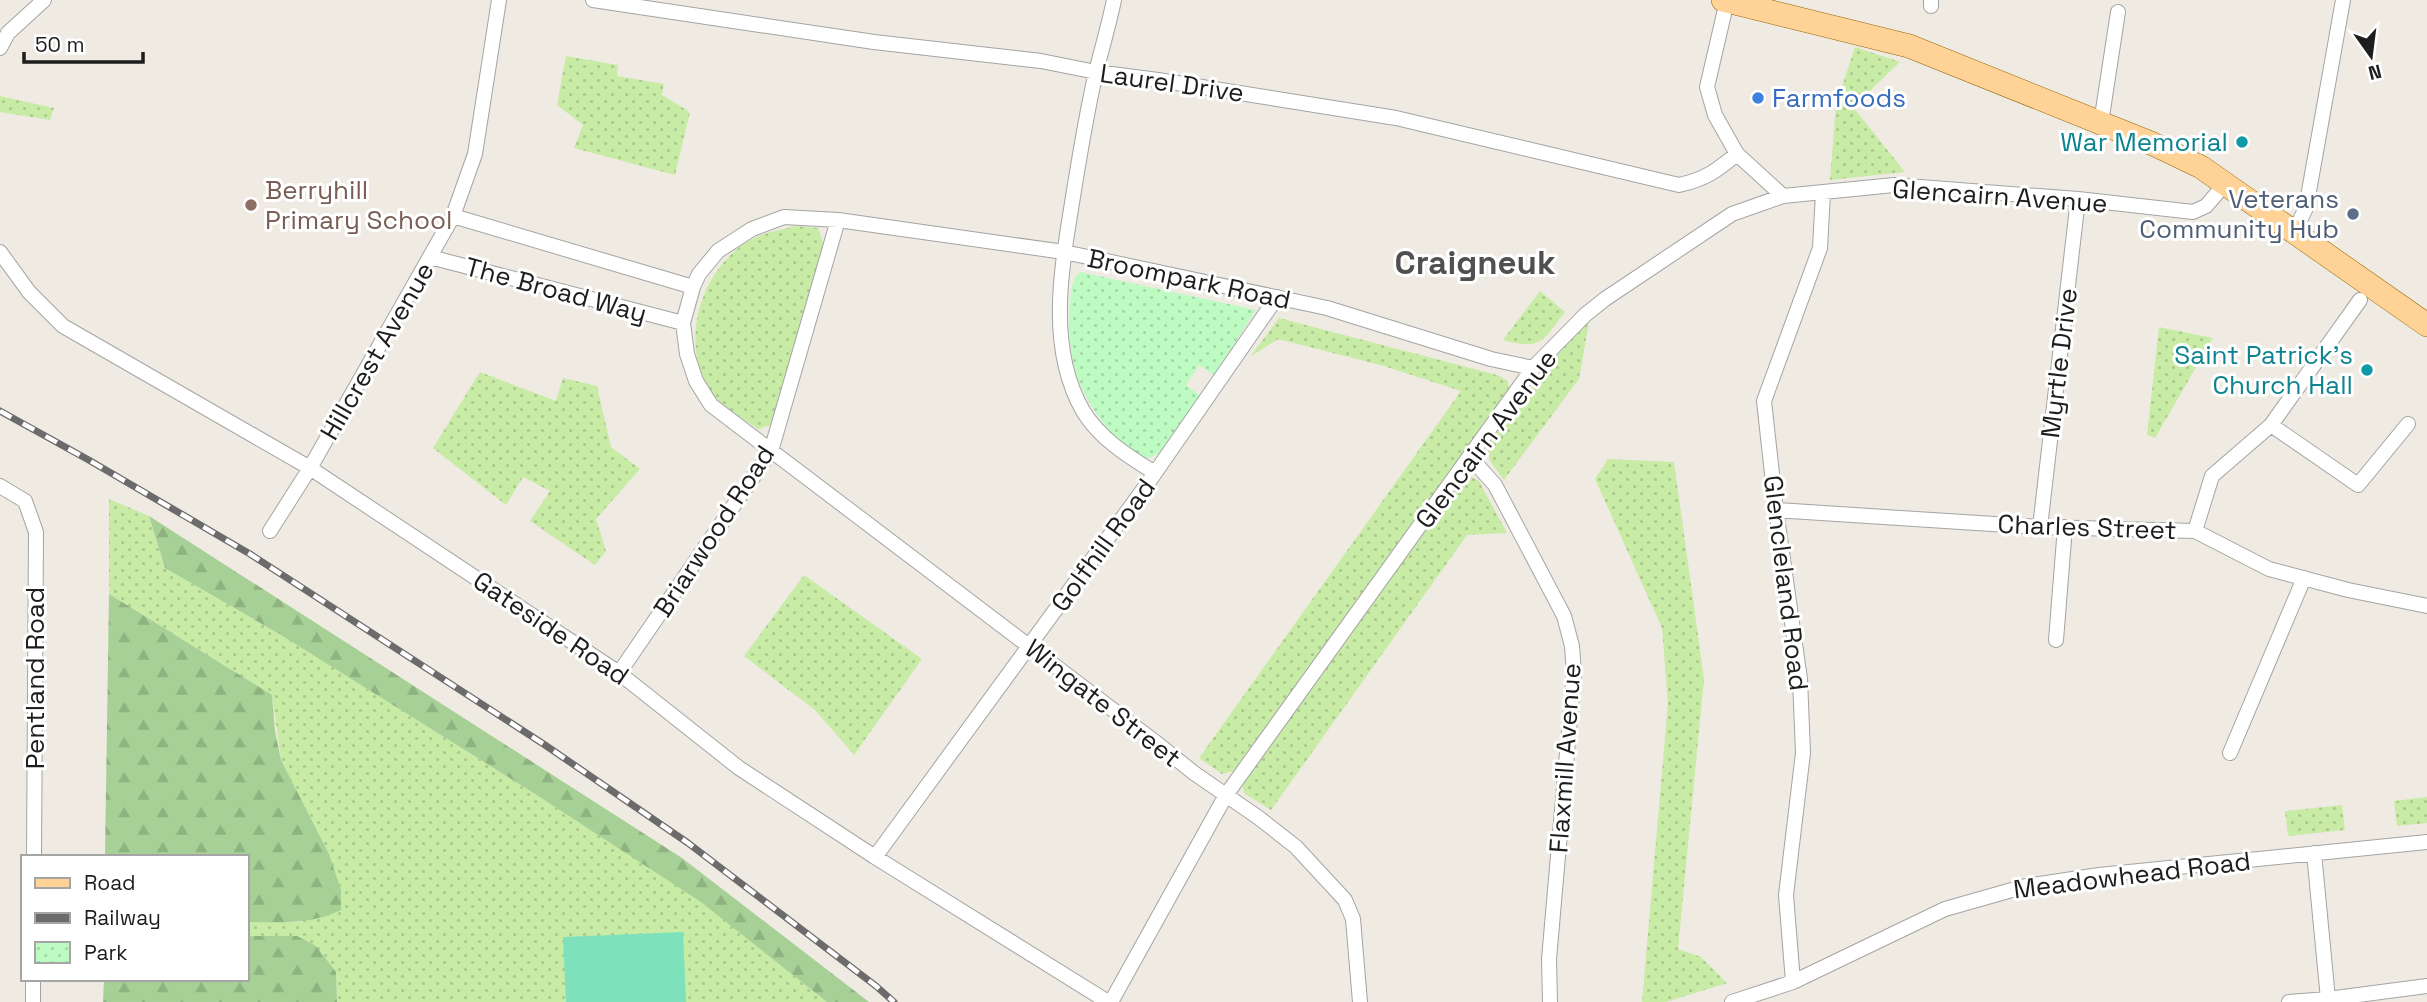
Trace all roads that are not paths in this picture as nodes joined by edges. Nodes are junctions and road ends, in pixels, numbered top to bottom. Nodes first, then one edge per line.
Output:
1 (44, 0) edge
2 (499, 0) edge
3 (593, 0) edge
4 (1114, 0) edge
5 (1725, 0) edge
6 (2343, 0) edge
7 (2118, 12) dead end
8 (0, 47) edge
9 (1096, 72) junction
10 (2101, 123) junction
11 (1737, 153) junction
12 (2225, 184) junction
13 (1823, 193) junction
14 (1783, 196) junction
15 (2078, 199) junction
16 (453, 216) junction
17 (838, 220) junction
18 (2295, 230) junction
19 (0, 252) edge
20 (1064, 252) junction
21 (430, 257) junction
22 (693, 287) junction
23 (1277, 298) junction
24 (2360, 300) dead end
25 (683, 324) junction
26 (2427, 325) edge
27 (1533, 368) junction
28 (2408, 424) dead end
29 (2271, 425) junction
30 (771, 451) junction
31 (1470, 457) junction
32 (310, 468) junction
33 (1155, 473) junction
34 (0, 486) edge
35 (1776, 510) junction
36 (2040, 527) junction
37 (2065, 527) junction
38 (270, 531) dead end
39 (2195, 531) junction
40 (2304, 578) junction
41 (2427, 606) edge
42 (2056, 640) dead end
43 (1030, 646) junction
44 (619, 673) junction
45 (2230, 753) dead end
46 (1226, 796) junction
47 (2427, 842) edge
48 (2314, 853) junction
49 (34, 855) edge
50 (875, 857) junction
51 (33, 981) edge
52 (1793, 982) junction
53 (2427, 986) edge
54 (2328, 999) junction
55 (33, 1002) edge
56 (1110, 1002) edge
57 (1360, 1002) edge
58 (1550, 1002) edge
59 (1732, 1002) edge
60 (2289, 1002) edge

1 - 8 street
2 - 16 street, Hillcrest Avenue
3 - 9 street, Laurel Drive
4 - 9 street
5 - 10 main road
5 - 11 street
6 - 18 street
7 - 10 street
9 - 11 street, Laurel Drive
9 - 20 street
10 - 12 main road
11 - 14 street
12 - 15 street, Glencairn Avenue
12 - 18 main road
13 - 14 street, Glencairn Avenue
13 - 15 street, Glencairn Avenue
13 - 35 street, Glencleland Road
14 - 27 street, Glencairn Avenue
15 - 36 street, Myrtle Drive
16 - 21 street, Hillcrest Avenue
16 - 22 street, The Broad Way
17 - 20 street, Broompark Road
17 - 22 street, The Broad Way
17 - 30 street, Briarwood Road
18 - 26 main road
19 - 32 street, Gateside Road
20 - 23 street, Broompark Road
20 - 33 street
21 - 25 street, The Broad Way
21 - 32 street, Hillcrest Avenue
22 - 25 street, The Broad Way
23 - 27 street, Broompark Road
23 - 33 street, Golfhill Road
24 - 29 street
25 - 30 street, The Broad Way
27 - 31 street, Glencairn Avenue
28 - 29 street
29 - 39 street
30 - 43 street, Wingate Street
30 - 44 street, Briarwood Road
31 - 46 street, Glencairn Avenue
31 - 58 street, Flaxmill Avenue
32 - 38 street, Hillcrest Avenue
32 - 44 street, Gateside Road
33 - 43 street, Golfhill Road
34 - 49 street, Pentland Road
35 - 36 street, Charles Street
35 - 52 street, Glencleland Road
36 - 37 street, Charles Street
37 - 39 street, Charles Street
37 - 42 street
39 - 40 street, Charles Street
40 - 41 street, Charles Street
40 - 45 street
43 - 46 street, Wingate Street
43 - 50 street, Golfhill Road
44 - 50 street, Gateside Road
46 - 56 street, Glencairn Avenue
46 - 57 street, Wingate Street
47 - 48 street, Meadowhead Road
48 - 52 street, Meadowhead Road
48 - 54 street
50 - 56 street, Gateside Road
51 - 55 street
52 - 59 street, Meadowhead Road
53 - 54 street
54 - 60 street

